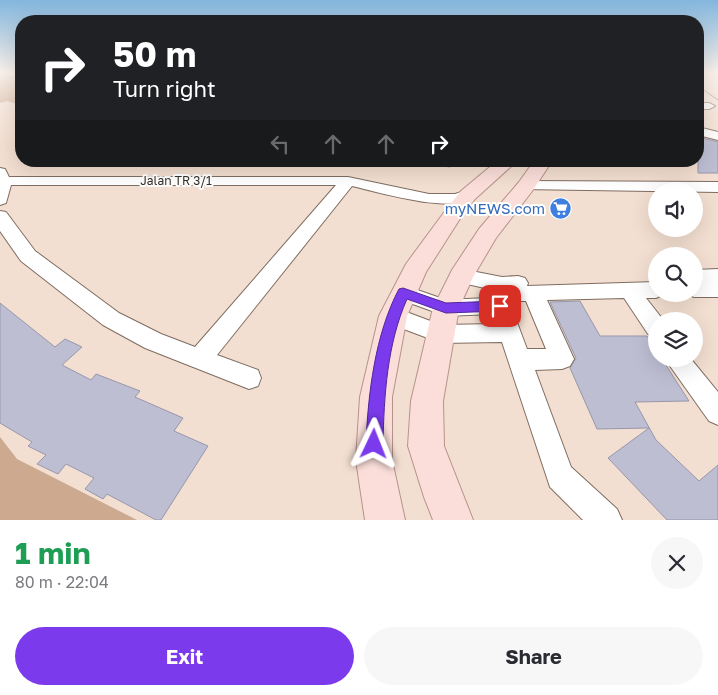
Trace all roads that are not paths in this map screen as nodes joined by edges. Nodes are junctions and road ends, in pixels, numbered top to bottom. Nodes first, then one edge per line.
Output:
1 (704, 132) edge
2 (718, 136) edge
3 (501, 167) edge
4 (539, 167) edge
5 (2, 176) edge
6 (348, 181) junction
7 (526, 186) junction
8 (718, 187) edge
9 (468, 195) junction
10 (429, 199) junction
11 (0, 200) edge
12 (0, 216) edge
13 (442, 230) junction
14 (461, 276) junction
15 (718, 276) edge
16 (703, 277) edge
17 (648, 278) edge
18 (718, 289) edge
19 (648, 290) edge
20 (703, 290) edge
21 (630, 291) junction
22 (533, 292) junction
23 (398, 305) junction
24 (500, 306) junction
25 (648, 317) edge
26 (443, 321) junction
27 (510, 333) junction
28 (200, 358) junction
29 (519, 360) junction
30 (683, 367) edge
31 (249, 378) dead end
32 (718, 412) edge
33 (384, 520) edge
34 (453, 520) edge
35 (606, 520) edge

1 - 2 street
3 - 9 main road
4 - 7 main road
5 - 6 street, Jalan TR 3/1
5 - 11 street, Jalan TR 3/1
6 - 10 street, Jalan TR 3/1
6 - 28 street
7 - 8 street
7 - 14 main road
9 - 10 street
9 - 13 main road
10 - 13 street
12 - 28 street
13 - 23 main road
14 - 17 street
14 - 26 main road
15 - 16 street
18 - 20 street
19 - 21 street
21 - 22 street
21 - 25 street
22 - 24 street
22 - 29 street
23 - 26 street
23 - 33 main road
24 - 26 street
24 - 27 street
26 - 27 street
26 - 34 main road
27 - 29 street
28 - 31 street
29 - 35 street
30 - 32 street

